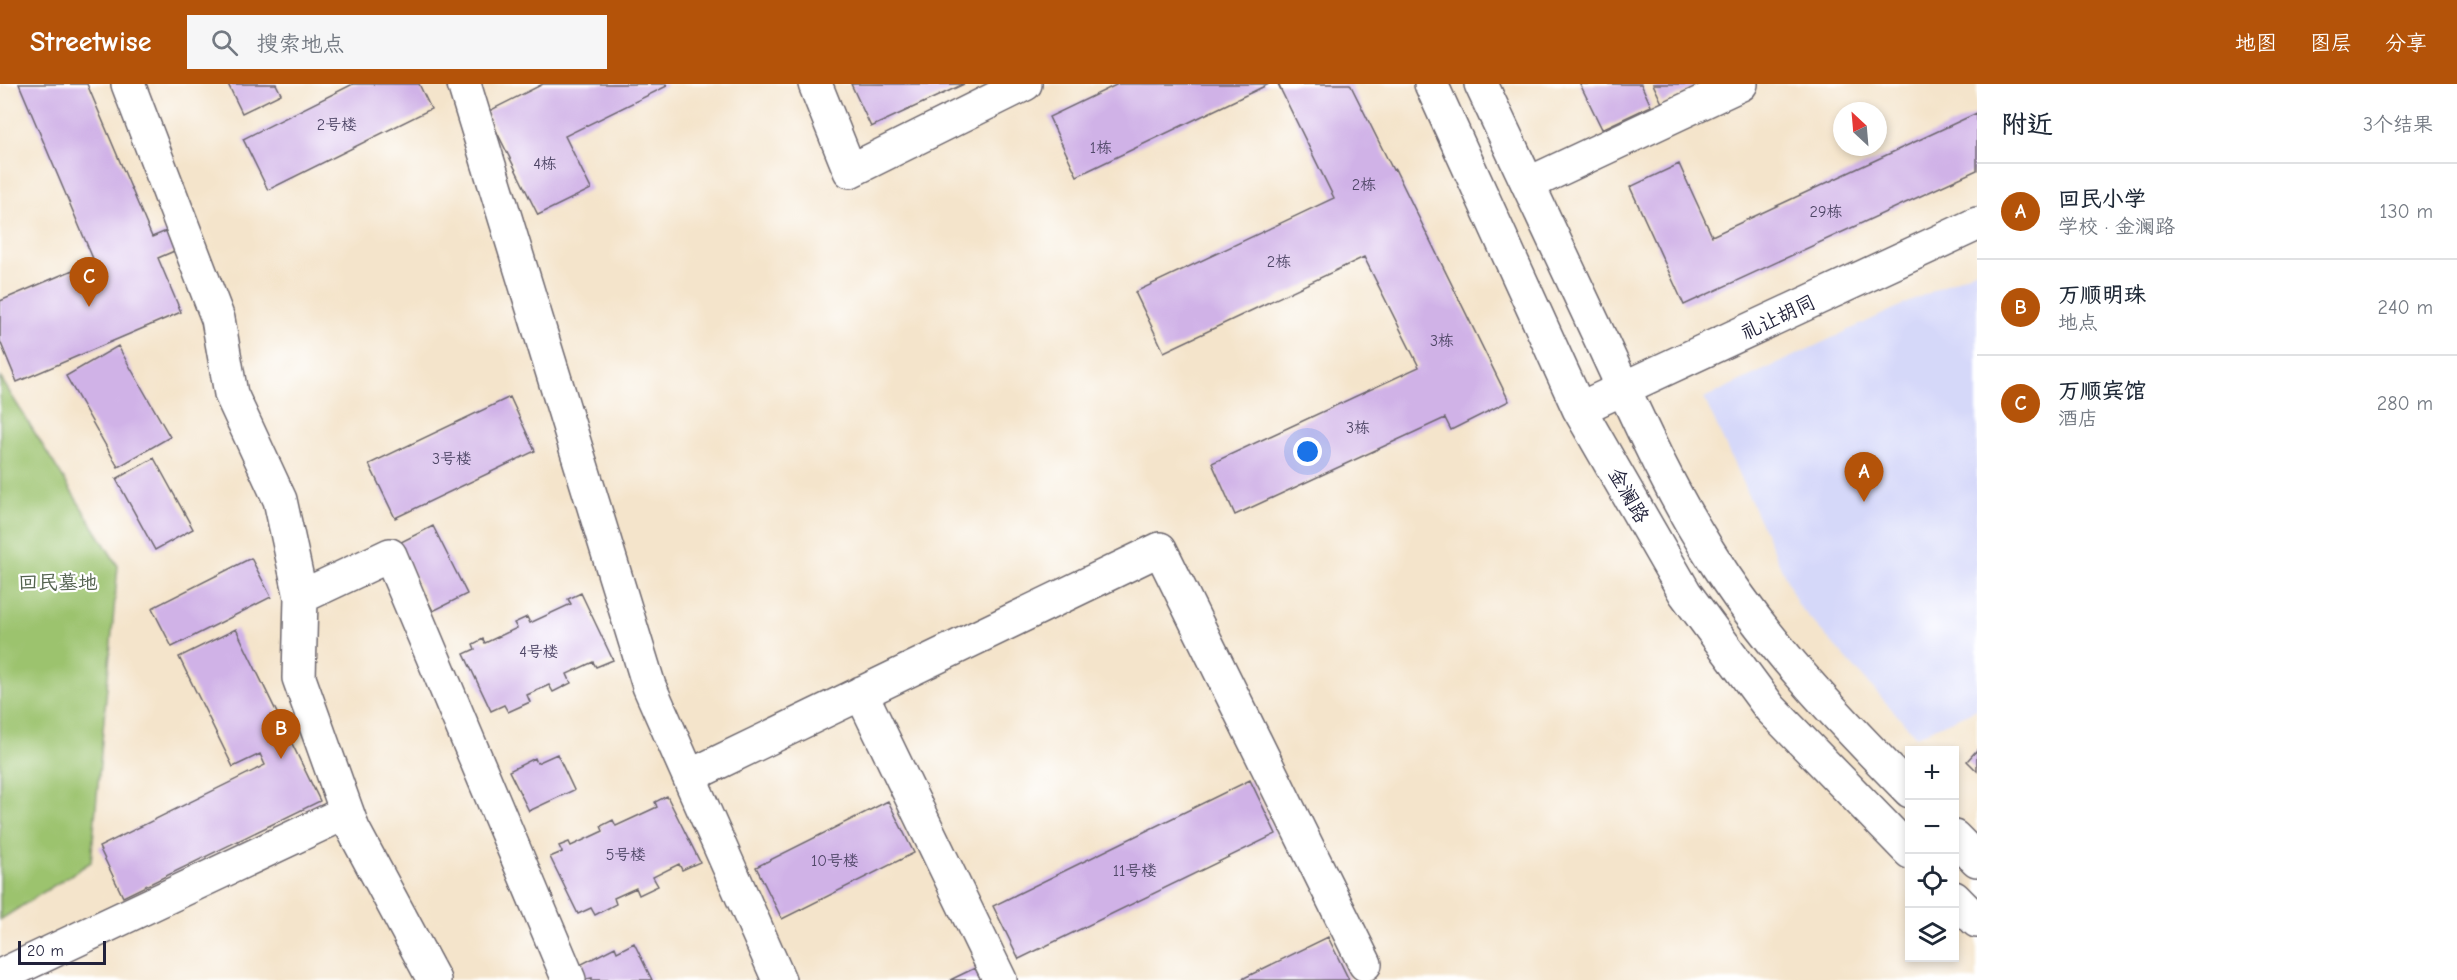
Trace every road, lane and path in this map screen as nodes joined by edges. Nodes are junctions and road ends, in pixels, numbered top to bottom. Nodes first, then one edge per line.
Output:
1 (128, 84) edge
2 (464, 84) edge
3 (815, 84) edge
4 (1025, 84) edge
5 (1431, 84) edge
6 (1481, 84) edge
7 (1741, 84) edge
8 (1528, 184) junction
9 (1977, 224) edge
10 (1623, 389) junction
11 (1579, 409) junction
12 (301, 597) junction
13 (861, 693) junction
14 (690, 776) junction
15 (1905, 786) edge
16 (347, 812) junction
17 (1959, 842) edge
18 (1905, 847) edge
19 (1977, 860) edge
20 (1959, 903) edge
21 (1977, 921) edge
22 (1365, 964) dead end
23 (0, 976) edge
24 (434, 980) edge
25 (569, 980) edge
26 (779, 980) edge
27 (1000, 980) edge

1 - 12 street
2 - 14 street
3 - 4 street
5 - 11 street, 金澜路
6 - 8 street
7 - 8 street
8 - 10 street
9 - 10 street, 礼让胡同
10 - 11 street, 礼让胡同
10 - 15 street
11 - 18 street, 金澜路
12 - 16 street
12 - 25 street
13 - 14 street
13 - 22 street
13 - 27 street
14 - 26 street
16 - 23 street
16 - 24 street
17 - 19 street
20 - 21 street

